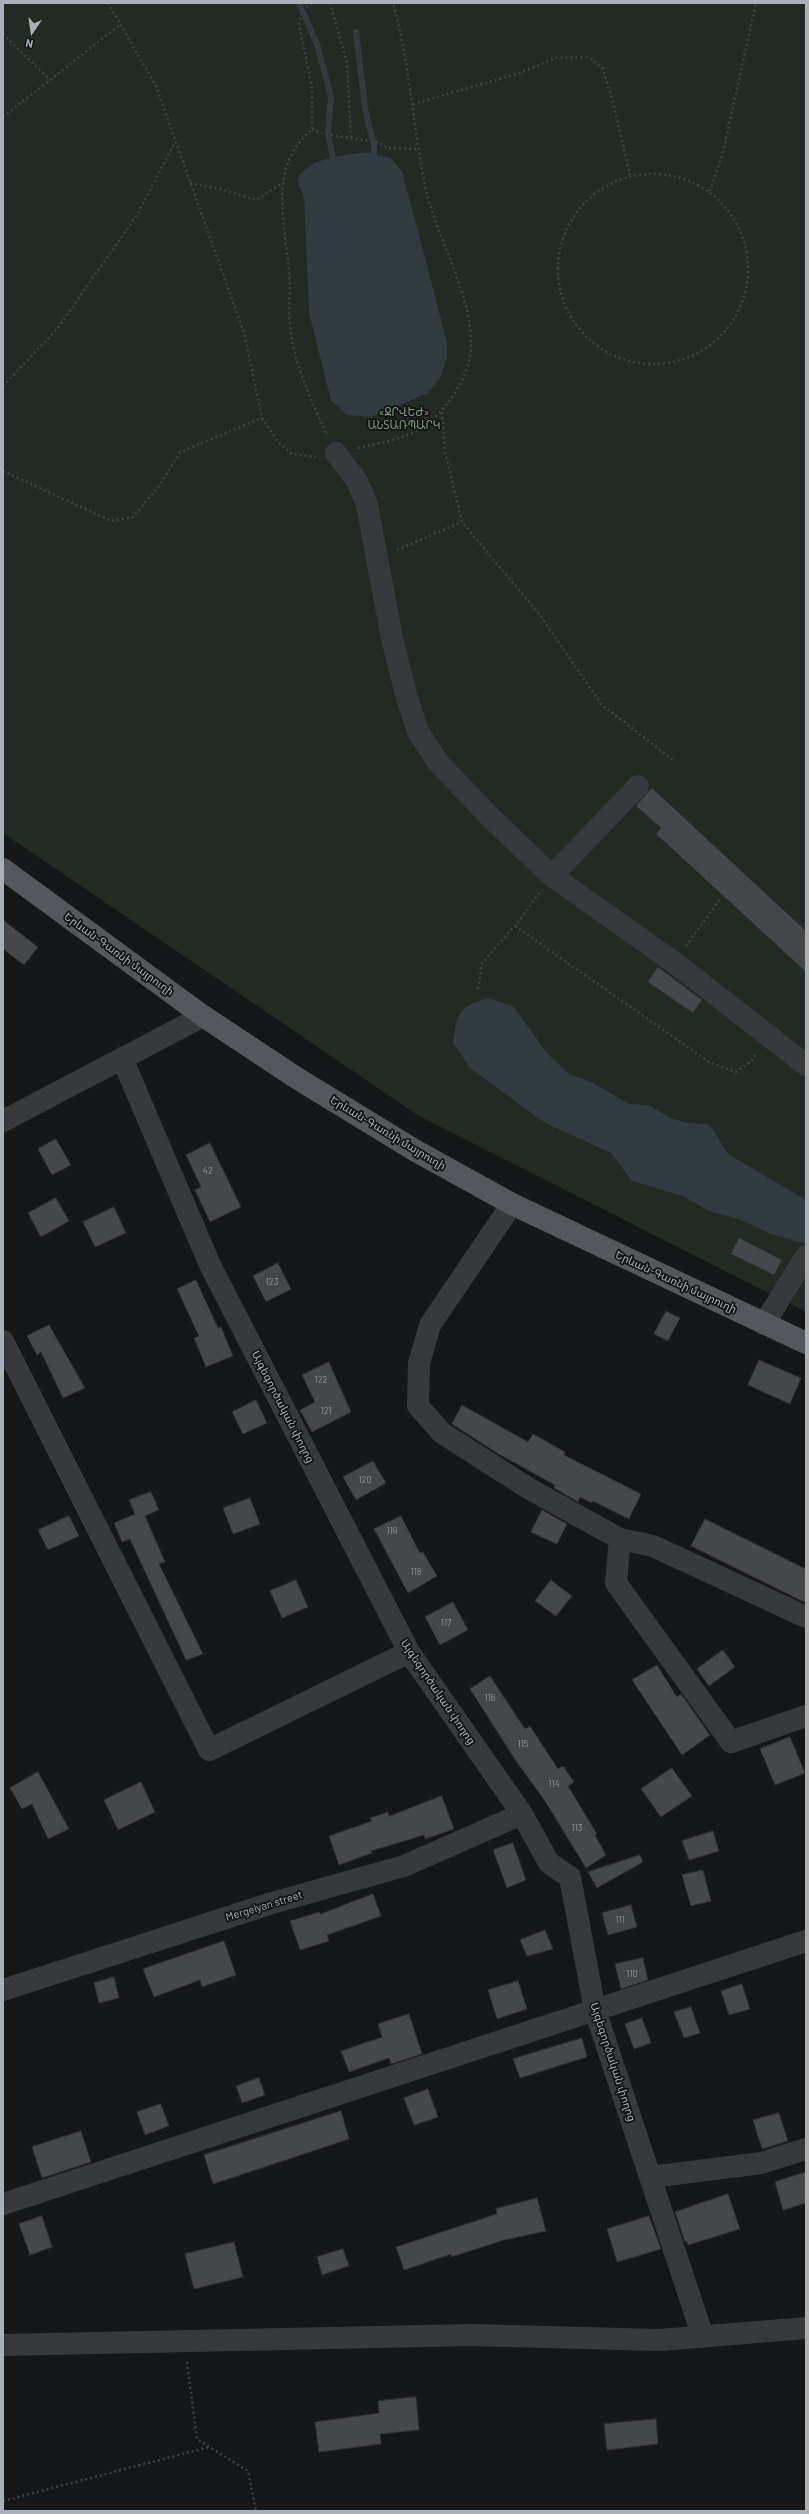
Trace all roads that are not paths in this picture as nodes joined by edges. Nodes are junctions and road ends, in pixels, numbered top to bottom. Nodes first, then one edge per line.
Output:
1 (336, 453) road end
2 (638, 786) dead end
3 (3, 869) edge
4 (552, 876) junction
5 (203, 1016) junction
6 (122, 1058) junction
7 (806, 1065) edge
8 (3, 1121) edge
9 (512, 1204) junction
10 (804, 1263) edge
11 (764, 1324) junction
12 (3, 1341) edge
13 (806, 1343) edge
14 (620, 1539) junction
15 (806, 1617) edge
16 (409, 1652) junction
17 (806, 1716) edge
18 (522, 1814) junction
19 (806, 1941) edge
20 (3, 1990) edge
21 (595, 2010) junction
22 (806, 2149) edge
23 (651, 2178) junction
24 (3, 2204) edge
25 (806, 2328) edge
26 (703, 2337) junction
27 (3, 2345) edge

1 - 4 street
2 - 4 street
3 - 5 main road, Երևան-Գառնի մայրուղի
4 - 7 street
5 - 6 street
5 - 9 main road, Երևան-Գառնի մայրուղի
6 - 8 street
6 - 16 street, Այգեգործական փողոց
9 - 11 main road, Երևան-Գառնի մայրուղի
9 - 14 street
10 - 11 street
11 - 13 main road, Երևան-Գառնի մայրուղի
12 - 16 street
14 - 15 street
14 - 17 street
16 - 18 street, Այգեգործական փողոց
18 - 20 street, Mergelyan street
18 - 21 street, Այգեգործական փողոց
19 - 21 street
21 - 23 street, Այգեգործական փողոց
21 - 24 street
22 - 23 street
23 - 26 street, Այգեգործական փողոց
25 - 26 street
26 - 27 street

